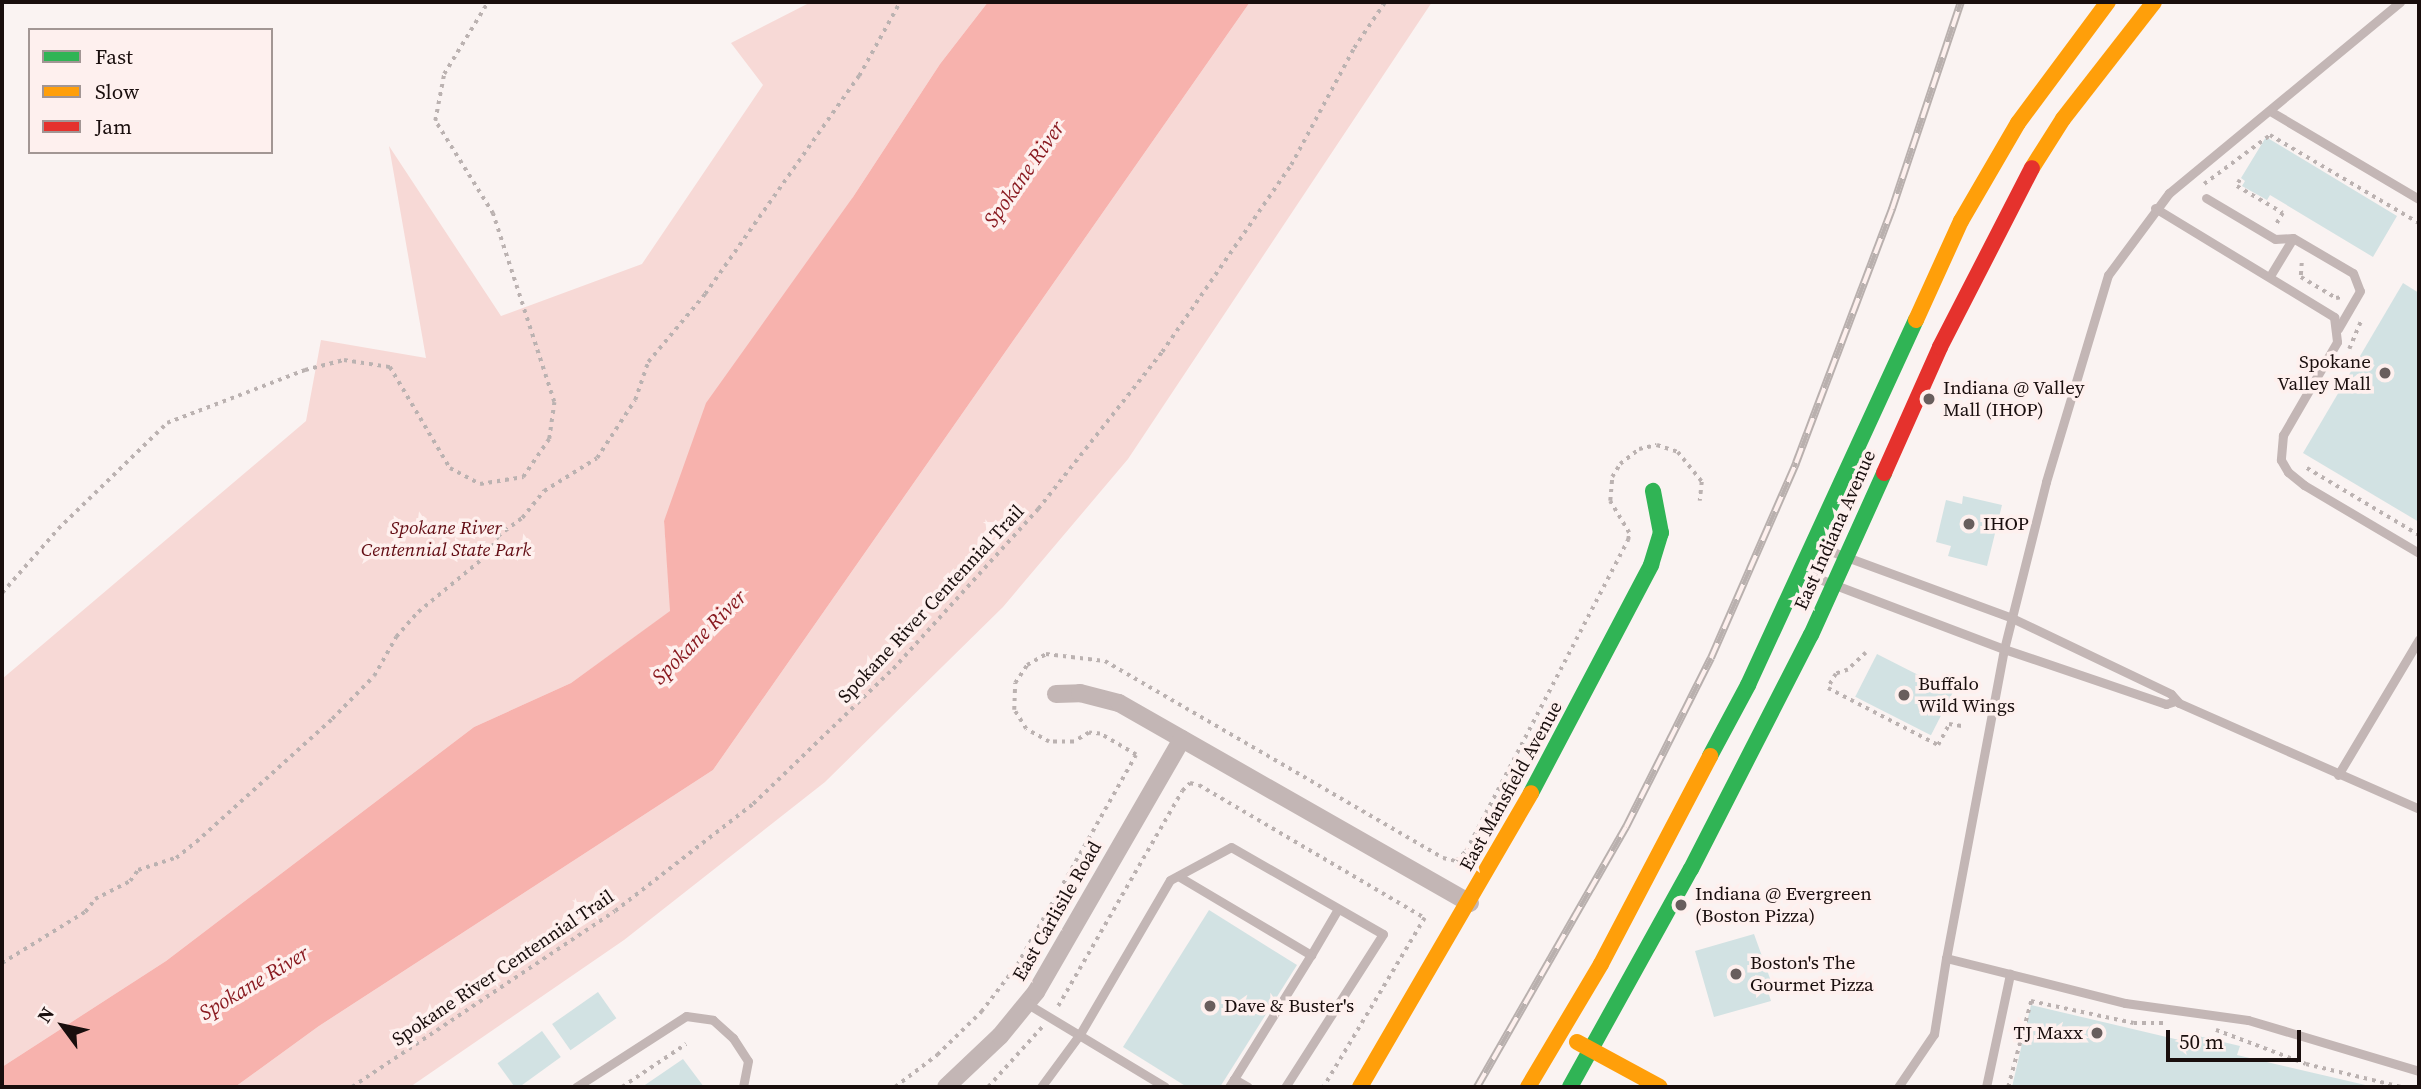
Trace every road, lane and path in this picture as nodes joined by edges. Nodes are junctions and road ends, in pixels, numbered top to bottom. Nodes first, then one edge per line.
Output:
1 (488, 2) edge
2 (900, 2) edge
3 (1385, 2) edge
4 (2108, 2) edge
5 (2154, 2) edge
6 (2400, 2) edge
7 (2389, 5) edge
8 (2270, 111) junction
9 (2240, 180) dead end
10 (2196, 191) dead end
11 (2206, 198) dead end
12 (2419, 199) edge
13 (2155, 208) junction
14 (2419, 223) edge
15 (2276, 225) dead end
16 (2293, 239) junction
17 (2301, 263) dead end
18 (2270, 276) junction
19 (2348, 290) dead end
20 (2362, 319) dead end
21 (2338, 329) junction
22 (2343, 360) dead end
23 (2301, 465) dead end
24 (1653, 491) dead end
25 (1700, 501) dead end
26 (2419, 535) edge
27 (1813, 544) junction
28 (2419, 553) edge
29 (1847, 558) junction
30 (1800, 572) junction
31 (1834, 586) junction
32 (2, 593) edge
33 (2012, 618) junction
34 (2419, 639) edge
35 (2004, 649) junction
36 (1866, 653) dead end
37 (1056, 694) dead end
38 (2175, 701) junction
39 (1962, 726) dead end
40 (1182, 738) junction
41 (2338, 775) junction
42 (2419, 809) edge
43 (1178, 876) junction
44 (1470, 903) junction
45 (1338, 909) junction
46 (1311, 955) junction
47 (1946, 958) junction
48 (2, 963) edge
49 (2010, 974) junction
50 (1026, 1003) junction
51 (2170, 1023) dead end
52 (2204, 1028) dead end
53 (1560, 1032) junction
54 (1080, 1034) junction
55 (686, 1044) dead end
56 (1591, 1050) junction
57 (1541, 1066) junction
58 (2419, 1071) edge
59 (1231, 1083) edge
60 (1573, 1086) edge
61 (352, 1087) edge
62 (576, 1087) edge
63 (622, 1087) edge
64 (743, 1087) edge
65 (895, 1087) edge
66 (946, 1087) edge
67 (1041, 1087) edge
68 (1165, 1087) edge
69 (1248, 1087) edge
70 (1285, 1087) edge
71 (1360, 1087) edge
72 (1528, 1087) edge
73 (1660, 1087) edge
74 (1898, 1087) edge
75 (1986, 1087) edge
76 (2008, 1087) edge
77 (2402, 1087) edge

1 - 32 path
2 - 48 path
3 - 61 path, Spokane River Centennial Trail
4 - 27 main road, East Indiana Avenue
5 - 29 main road, East Indiana Avenue
6 - 7 lane
7 - 8 lane
8 - 12 lane
8 - 13 lane
9 - 15 path
10 - 14 path
11 - 16 lane
13 - 18 lane
13 - 33 lane
16 - 18 lane
16 - 21 lane
17 - 19 path
18 - 21 lane
20 - 22 path
21 - 28 lane
23 - 26 path
24 - 44 main road, East Mansfield Avenue
25 - 65 path
27 - 29 lane
27 - 30 main road, East Indiana Avenue
29 - 31 main road, East Indiana Avenue
29 - 33 lane
30 - 31 lane
30 - 53 main road, East Indiana Avenue
31 - 35 lane
31 - 56 main road, East Indiana Avenue
33 - 35 lane
33 - 38 lane
34 - 41 lane
35 - 38 lane
35 - 47 lane
36 - 39 path
37 - 40 street
38 - 41 lane
40 - 44 street
40 - 50 street, East Carlisile Road
41 - 42 lane
43 - 45 lane
43 - 46 lane
43 - 54 lane
44 - 71 main road, East Mansfield Avenue
45 - 46 lane
45 - 70 lane
46 - 59 lane
47 - 49 lane
47 - 74 lane
49 - 58 lane
49 - 75 lane
50 - 54 lane
50 - 66 street, East Carlisile Road
51 - 76 path
52 - 77 path
53 - 56 main road
53 - 57 main road, East Indiana Avenue
54 - 67 lane
54 - 68 lane
55 - 63 path
56 - 60 main road, East Indiana Avenue
56 - 73 main road
57 - 60 main road
57 - 72 main road, East Indiana Avenue
59 - 69 lane
62 - 64 lane

